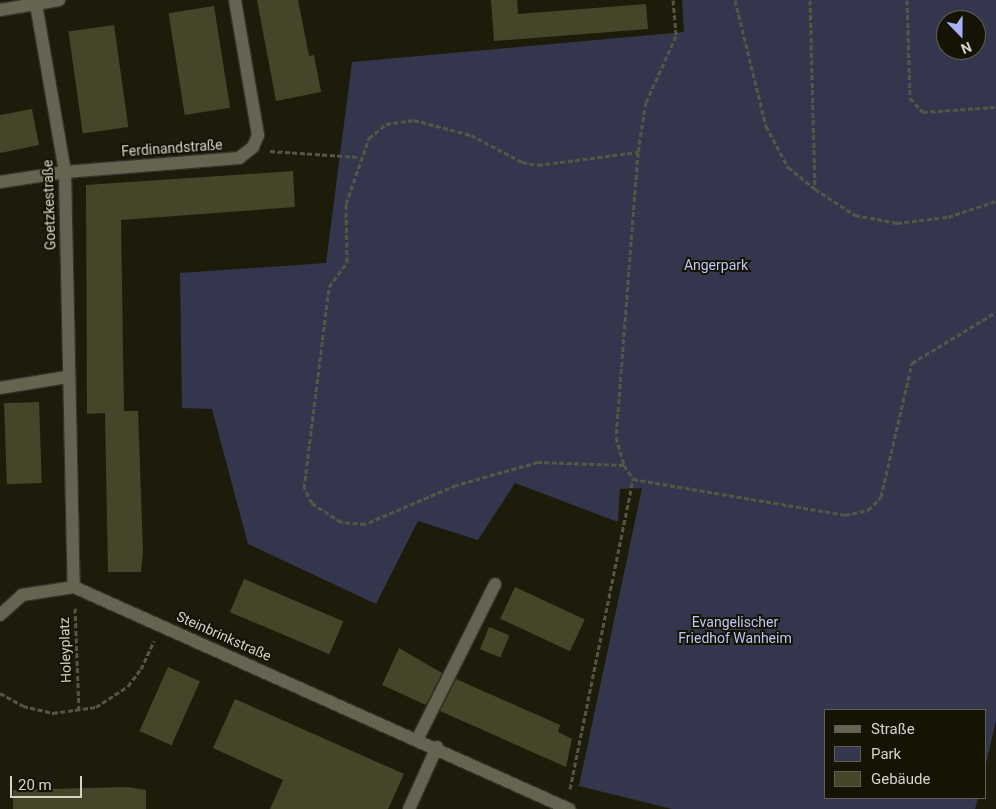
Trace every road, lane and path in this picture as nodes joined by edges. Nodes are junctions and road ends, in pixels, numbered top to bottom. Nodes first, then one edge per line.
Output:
1 (59, 0) edge
2 (235, 0) edge
3 (673, 0) edge
4 (735, 0) edge
5 (810, 0) edge
6 (908, 0) edge
7 (36, 4) junction
8 (0, 10) edge
9 (996, 107) edge
10 (253, 147) junction
11 (638, 152) junction
12 (359, 157) junction
13 (65, 172) junction
14 (0, 182) edge
15 (814, 190) junction
16 (996, 201) edge
17 (996, 312) edge
18 (67, 376) junction
19 (0, 388) edge
20 (624, 465) junction
21 (634, 479) junction
22 (495, 584) dead end
23 (74, 587) junction
24 (0, 615) edge
25 (162, 625) junction
26 (0, 693) edge
27 (79, 712) junction
28 (418, 738) junction
29 (437, 747) junction
30 (568, 808) edge
31 (409, 809) edge

1 - 7 street
2 - 10 street
3 - 11 path
4 - 15 path
5 - 15 path
6 - 9 path
7 - 8 street
7 - 13 street, Goetzkestraße
10 - 12 path
10 - 13 street, Ferdinandstraße
11 - 12 path
11 - 20 path
12 - 20 path
13 - 14 street, Ferdinandstraße
13 - 18 street, Goetzkestraße
15 - 16 path
17 - 21 path
18 - 19 street
18 - 23 street, Goetzkestraße
20 - 21 path
21 - 30 path
22 - 28 street
23 - 24 street
23 - 25 street, Steinbrinkstraße
23 - 27 path, Holeyplatz
25 - 27 path
25 - 28 street, Steinbrinkstraße
26 - 27 path
28 - 29 street, Steinbrinkstraße
29 - 30 street, Steinbrinkstraße
29 - 31 street

